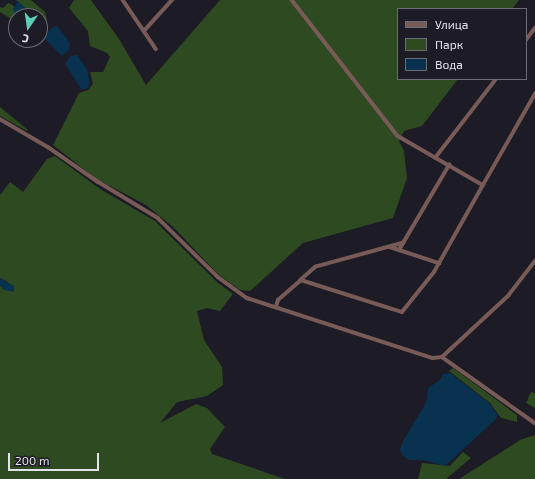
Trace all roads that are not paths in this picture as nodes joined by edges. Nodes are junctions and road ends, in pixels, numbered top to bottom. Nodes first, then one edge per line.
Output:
1 (123, 0) edge
2 (172, 0) edge
3 (292, 0) edge
4 (535, 28) edge
5 (144, 31) junction
6 (527, 39) edge
7 (156, 49) dead end
8 (495, 80) edge
9 (535, 94) edge
10 (0, 119) edge
11 (435, 158) junction
12 (449, 166) junction
13 (483, 185) junction
14 (404, 243) junction
15 (389, 247) junction
16 (399, 250) junction
17 (535, 261) edge
18 (439, 263) junction
19 (301, 280) junction
20 (276, 307) junction
21 (442, 357) junction
22 (535, 423) edge

1 - 5 street
2 - 5 street
3 - 11 street
4 - 6 street
5 - 7 street
8 - 11 street
9 - 13 street
10 - 20 street
11 - 12 street
12 - 13 street
12 - 14 street
13 - 18 street
14 - 15 street
14 - 16 street
15 - 16 street
15 - 19 street
16 - 18 street
17 - 21 street
18 - 19 street
19 - 20 street
20 - 21 street
21 - 22 street

